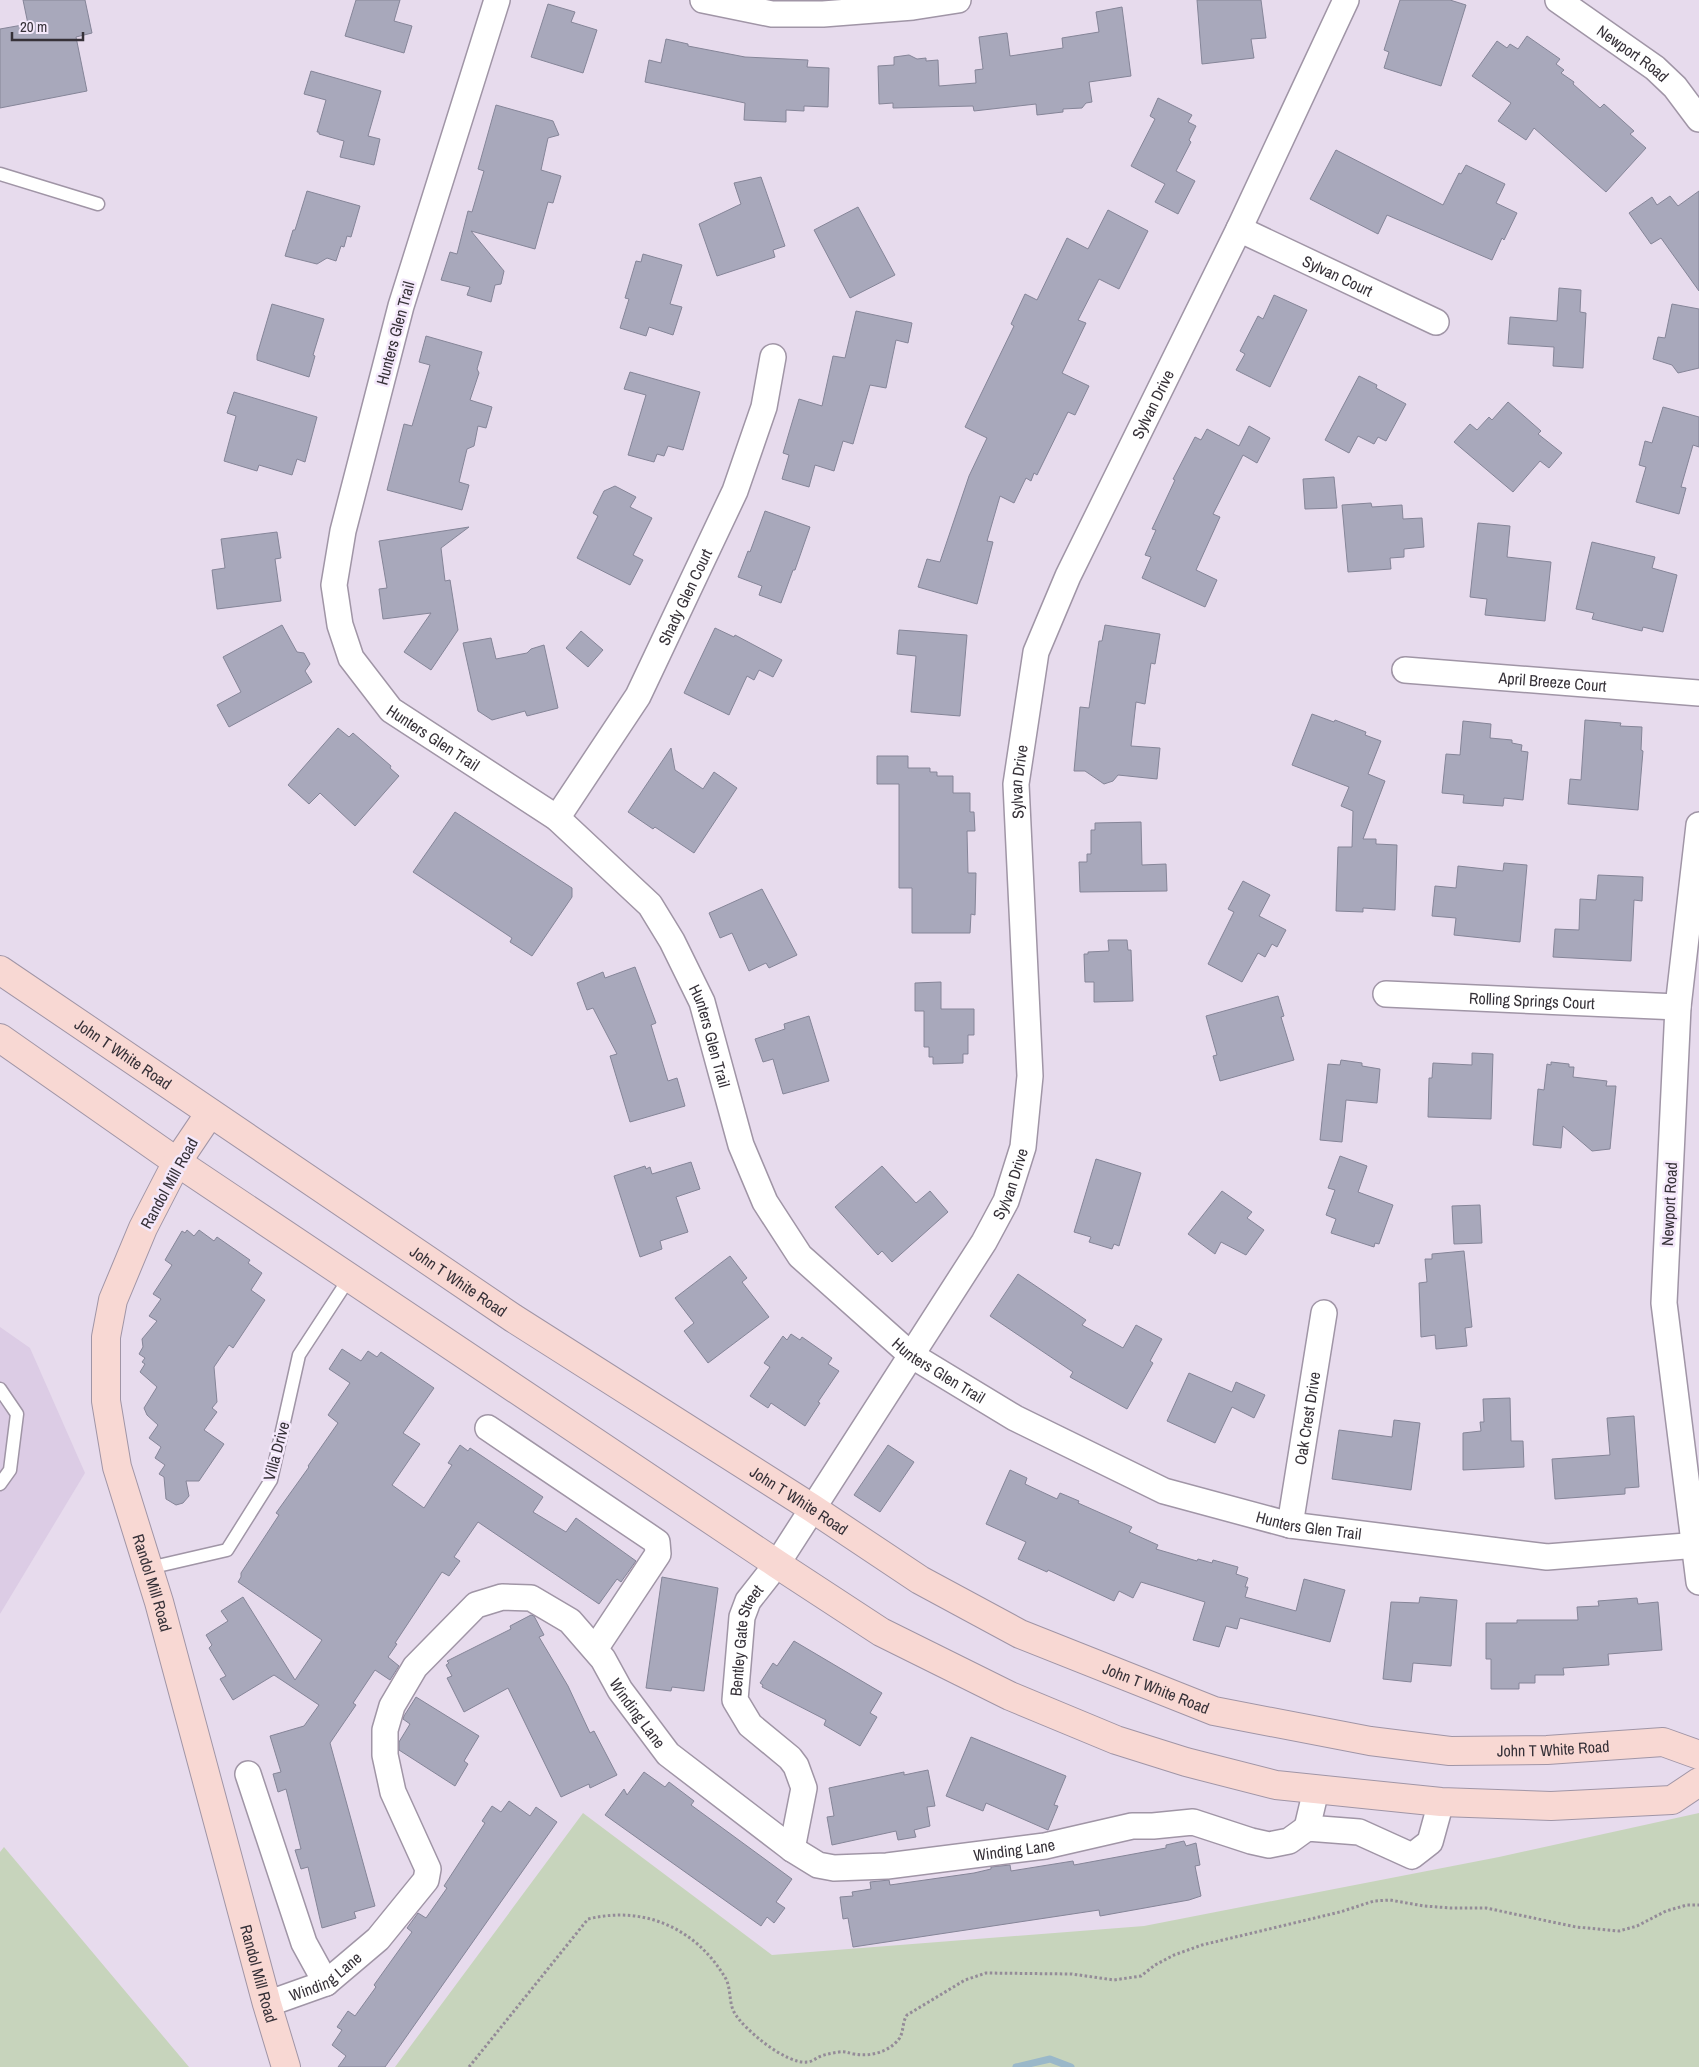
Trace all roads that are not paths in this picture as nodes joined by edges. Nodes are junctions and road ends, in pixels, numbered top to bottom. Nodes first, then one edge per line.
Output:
1 (497, 0) edge
2 (703, 0) edge
3 (958, 0) edge
4 (1346, 0) edge
5 (1558, 0) edge
6 (1699, 118) edge
7 (0, 174) edge
8 (98, 204) dead end
9 (1239, 229) junction
10 (1436, 322) dead end
11 (773, 357) dead end
12 (1405, 670) dead end
13 (1699, 693) edge
14 (557, 818) junction
15 (1699, 825) edge
16 (0, 970) edge
17 (1386, 994) dead end
18 (1678, 1007) junction
19 (0, 1038) edge
20 (210, 1113) junction
21 (178, 1162) junction
22 (350, 1277) junction
23 (1324, 1313) dead end
24 (911, 1355) junction
25 (0, 1389) edge
26 (488, 1428) dead end
27 (0, 1484) edge
28 (812, 1508) junction
29 (1290, 1525) junction
30 (1696, 1545) edge
31 (777, 1564) junction
32 (149, 1568) junction
33 (1699, 1582) edge
34 (595, 1649) junction
35 (1699, 1756) edge
36 (248, 1774) dead end
37 (1699, 1782) edge
38 (1316, 1790) junction
39 (1441, 1802) junction
40 (1307, 1828) junction
41 (792, 1849) junction
42 (326, 1983) junction
43 (267, 2004) junction
44 (286, 2067) edge

1 - 14 street, Hunters Glen Trail
2 - 3 street
4 - 9 street, Sylvan Drive
5 - 6 street, Newport Road
7 - 8 lane
9 - 10 street, Sylvan Court
9 - 24 street, Sylvan Drive
11 - 14 street, Shady Glen Court
12 - 13 street, April Breeze Court
14 - 24 street, Hunters Glen Trail
15 - 18 street, Newport Road
16 - 20 street, John T White Road
17 - 18 street, Rolling Springs Court
18 - 30 street, Newport Road
19 - 21 street
20 - 21 street, Randol Mill Road
20 - 28 street, John T White Road
21 - 22 street
21 - 32 street, Randol Mill Road
22 - 31 street
22 - 32 lane, Villa Drive
23 - 29 street, Oak Crest Drive
24 - 28 street, Sylvan Drive
24 - 29 street, Hunters Glen Trail
25 - 27 lane
26 - 34 street
28 - 31 street, Sylvan Drive
28 - 35 street, John T White Road
29 - 30 street, Hunters Glen Trail
30 - 33 street, Newport Road
31 - 38 street
31 - 41 street, Bentley Gate Street
32 - 43 street, Randol Mill Road
34 - 41 street, Winding Lane
34 - 42 street, Winding Lane
36 - 42 street
37 - 39 street
38 - 39 street
38 - 40 street
39 - 40 street
40 - 41 street, Winding Lane
42 - 43 street, Winding Lane
43 - 44 street, Randol Mill Road

